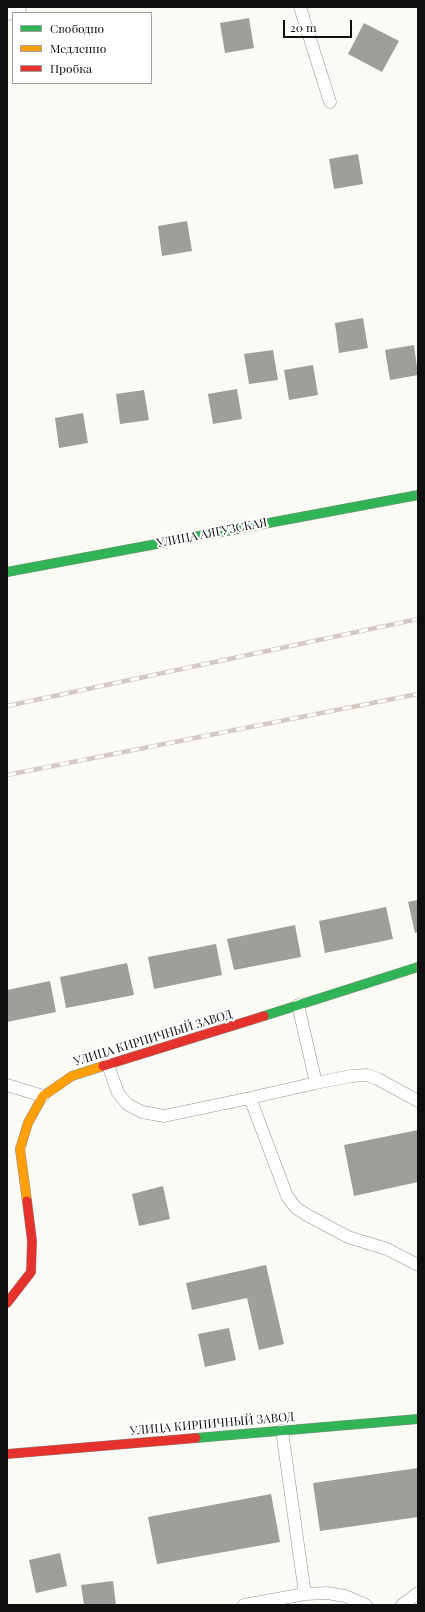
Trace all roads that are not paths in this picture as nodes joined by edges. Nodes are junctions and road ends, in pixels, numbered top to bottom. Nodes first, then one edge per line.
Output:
1 (15, 7) edge
2 (300, 7) edge
3 (7, 9) edge
4 (330, 102) dead end
5 (418, 495) edge
6 (7, 572) edge
7 (418, 967) edge
8 (298, 1005) junction
9 (108, 1065) junction
10 (316, 1083) junction
11 (7, 1084) edge
12 (43, 1096) junction
13 (250, 1098) junction
14 (418, 1101) edge
15 (418, 1265) edge
16 (7, 1304) edge
17 (418, 1419) edge
18 (282, 1431) junction
19 (7, 1454) edge
20 (418, 1593) edge
21 (304, 1594) junction
22 (244, 1605) edge
23 (366, 1605) edge
24 (402, 1605) edge

1 - 3 street
2 - 4 lane
5 - 6 street, УЛИЦА АЯГУЗСКАЯ
7 - 8 street, УЛИЦА КИРПИЧНЫЙ ЗАВОД
8 - 9 street, УЛИЦА КИРПИЧНЫЙ ЗАВОД
8 - 10 lane
9 - 12 street, УЛИЦА КИРПИЧНЫЙ ЗАВОД
9 - 13 lane
10 - 13 lane
10 - 14 lane
11 - 12 lane
12 - 16 street, УЛИЦА КИРПИЧНЫЙ ЗАВОД
13 - 15 lane
17 - 18 street, УЛИЦА КИРПИЧНЫЙ ЗАВОД
18 - 19 street, УЛИЦА КИРПИЧНЫЙ ЗАВОД
18 - 21 lane
20 - 24 lane
21 - 22 lane
21 - 23 lane

